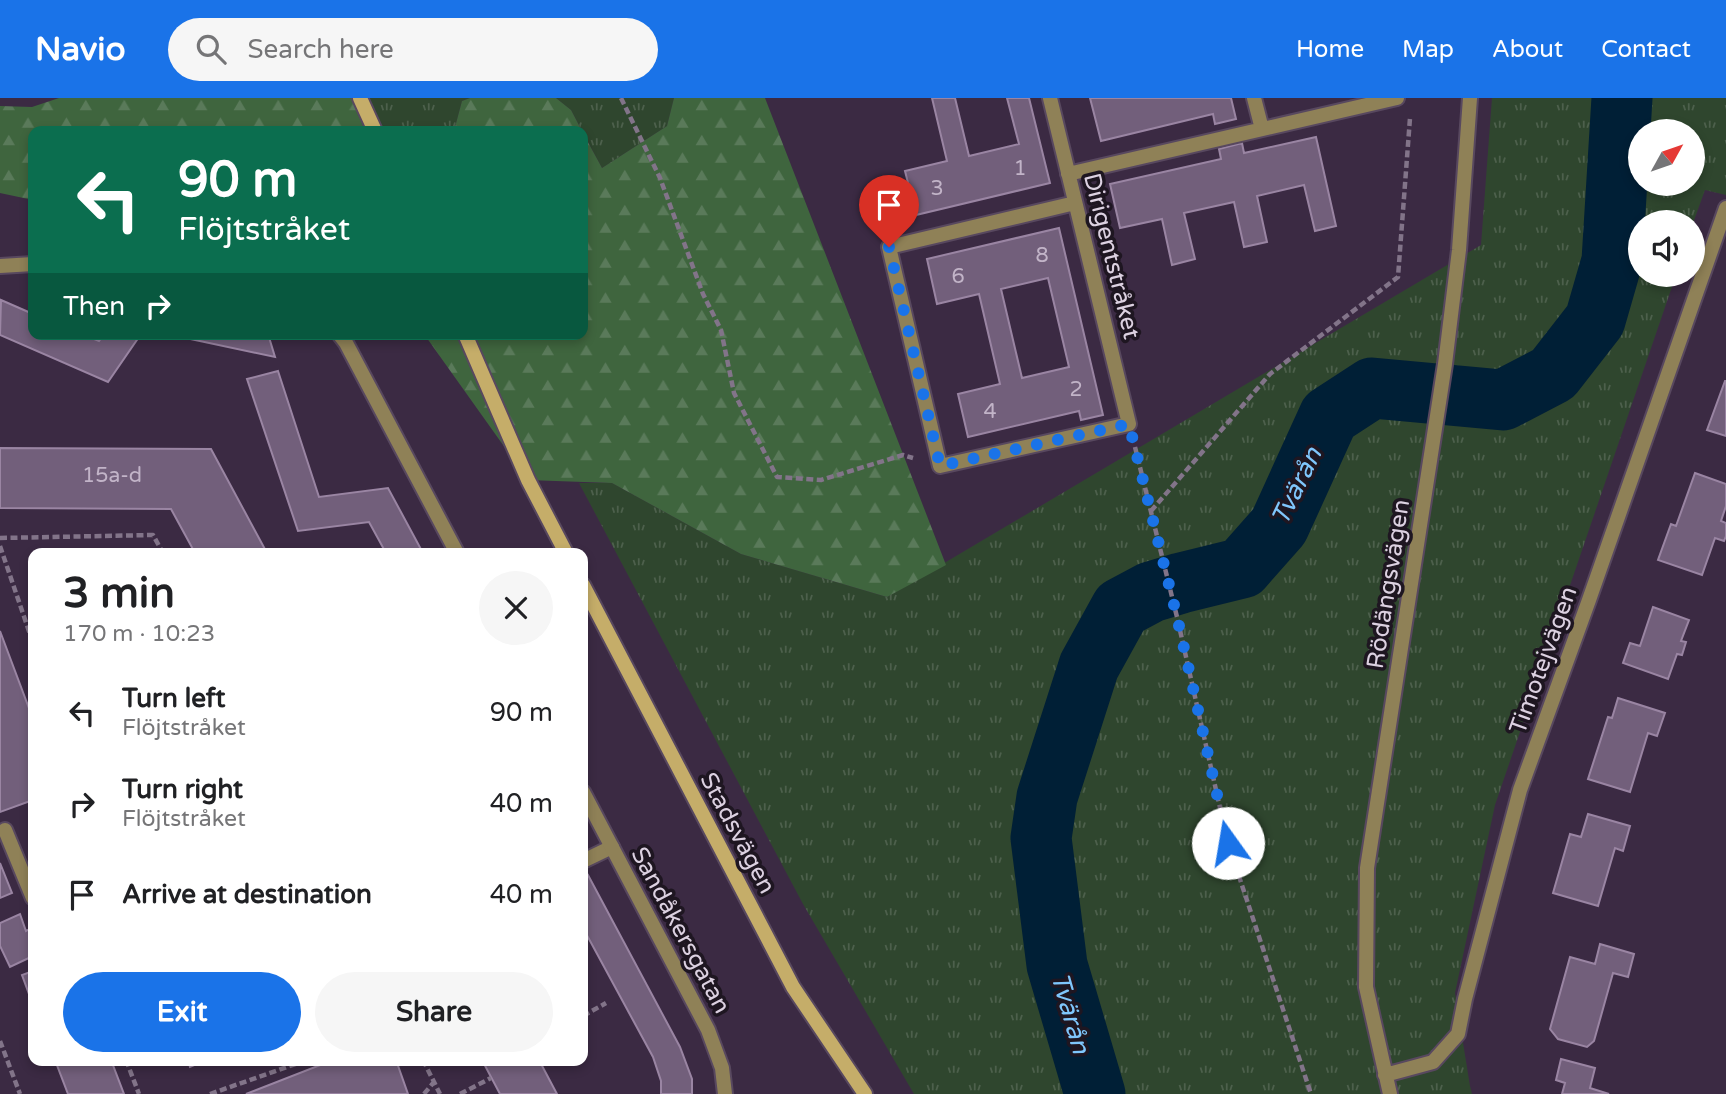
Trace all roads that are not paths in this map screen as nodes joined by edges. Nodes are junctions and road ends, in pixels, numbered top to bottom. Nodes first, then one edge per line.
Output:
1 (360, 98) edge
2 (1050, 98) edge
3 (1254, 98) edge
4 (1397, 98) edge
5 (1470, 98) edge
6 (373, 126) edge
7 (1262, 129) junction
8 (1068, 174) junction
9 (1075, 203) junction
10 (1726, 208) edge
11 (28, 264) edge
12 (0, 266) edge
13 (344, 340) edge
14 (468, 340) edge
15 (454, 548) edge
16 (563, 548) edge
17 (588, 595) edge
18 (588, 801) edge
19 (5, 830) dead end
20 (612, 847) junction
21 (588, 859) edge
22 (28, 886) edge
23 (1385, 1075) junction
24 (725, 1094) edge
25 (865, 1094) edge
26 (1390, 1094) edge

1 - 6 main road
2 - 8 street, Dirigentstråket
3 - 7 street
4 - 7 street
5 - 23 street, Rödängsvägen
7 - 8 street
8 - 9 street, Dirigentstråket
9 - 9 street, Dirigentstråket
10 - 23 street, Timotejvägen
11 - 12 street
13 - 15 street
14 - 16 main road
17 - 25 main road, Stadsvägen
18 - 20 street, Sandåkersgatan
19 - 22 street
20 - 21 street
20 - 24 street, Sandåkersgatan
23 - 26 street

